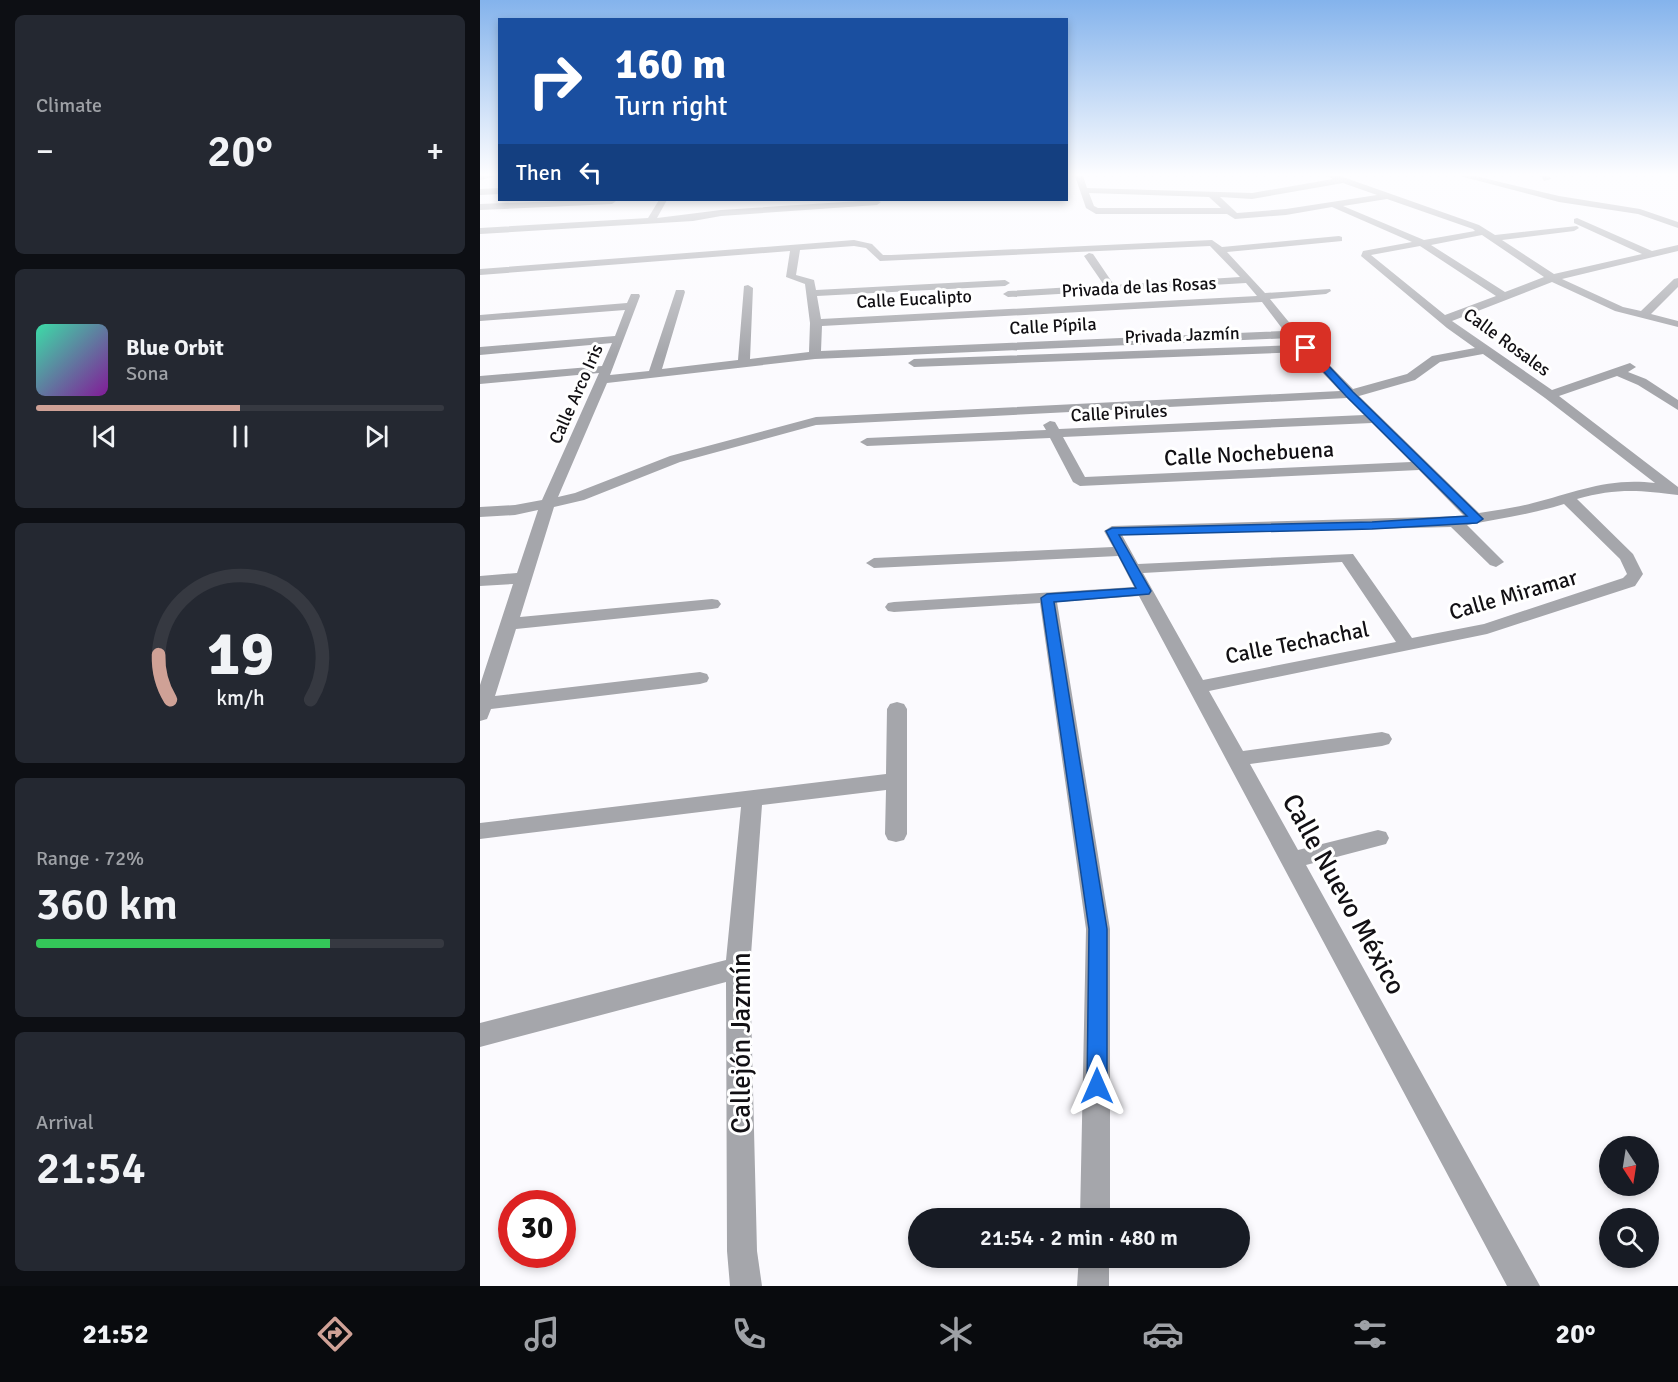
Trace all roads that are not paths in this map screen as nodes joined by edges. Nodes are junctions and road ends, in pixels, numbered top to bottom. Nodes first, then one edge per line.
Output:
1 (1332, 236) edge
2 (1406, 236) edge
3 (1480, 236) edge
4 (1491, 236) edge
5 (1604, 236) edge
6 (1651, 241) dead end
7 (1420, 242) junction
8 (796, 247) junction
9 (1216, 247) junction
10 (1676, 249) edge
11 (1653, 255) junction
12 (1089, 256) dead end
13 (480, 272) edge
14 (1552, 278) junction
15 (1249, 280) junction
16 (1678, 281) edge
17 (1005, 284) junction
18 (748, 288) dead end
19 (1110, 288) junction
20 (1326, 291) dead end
21 (680, 292) dead end
22 (812, 293) junction
23 (1504, 296) junction
24 (1264, 297) junction
25 (1014, 311) junction
26 (1643, 316) junction
27 (480, 318) edge
28 (1446, 319) junction
29 (816, 323) junction
30 (1678, 324) edge
31 (1293, 334) junction
32 (620, 339) junction
33 (1306, 348) junction
34 (1484, 350) junction
35 (480, 351) edge
36 (815, 355) junction
37 (744, 363) junction
38 (914, 363) dead end
39 (1630, 366) dead end
40 (1616, 371) junction
41 (604, 374) junction
42 (654, 374) junction
43 (480, 380) edge
44 (1350, 394) junction
45 (1551, 395) junction
46 (1678, 406) edge
47 (1042, 411) junction
48 (1374, 418) junction
49 (1056, 435) junction
50 (867, 442) dead end
51 (1421, 466) junction
52 (1676, 492) edge
53 (1568, 499) junction
54 (547, 505) junction
55 (480, 512) edge
56 (1477, 519) junction
57 (1455, 522) junction
58 (1122, 550) junction
59 (1497, 562) dead end
60 (874, 563) dead end
61 (523, 578) junction
62 (480, 582) edge
63 (1145, 591) junction
64 (1047, 598) junction
65 (712, 604) dead end
66 (894, 607) dead end
67 (508, 624) junction
68 (1407, 645) junction
69 (700, 678) dead end
70 (1197, 687) junction
71 (482, 709) edge
72 (897, 709) dead end
73 (1382, 739) dead end
74 (1236, 759) junction
75 (895, 781) junction
76 (752, 800) junction
77 (480, 831) edge
78 (896, 834) dead end
79 (1378, 838) dead end
80 (1291, 860) junction
81 (738, 968) junction
82 (480, 1035) edge
83 (1095, 1208) edge
84 (1094, 1268) edge
85 (746, 1286) edge
86 (1093, 1286) edge
87 (1524, 1286) edge

1 - 9 street
2 - 7 street
3 - 7 street, Calle Rosales
4 - 14 street
5 - 11 street, Calle Rosales
6 - 10 street
7 - 23 street
7 - 28 street, Calle Rosales
8 - 9 street
8 - 13 street
8 - 22 street
9 - 15 street
10 - 11 street
11 - 14 street
12 - 19 street
14 - 23 street
14 - 26 street
15 - 19 street
15 - 24 street
16 - 26 street
17 - 19 street
17 - 22 street
17 - 25 street
18 - 37 street
20 - 24 street, Privada de las Rosas
21 - 42 street
22 - 29 street
23 - 28 street
24 - 25 street, Privada de las Rosas
24 - 31 street
25 - 29 street, Calle Eucalipto
26 - 30 street
27 - 32 street, Calle Arco Iris
28 - 34 street, Calle Rosales
29 - 36 street
31 - 33 street
31 - 36 street, Calle Pípila
32 - 35 street
32 - 41 street, Calle Arco Iris
33 - 38 street, Privada Jazmín
33 - 44 street
34 - 44 street
34 - 45 street, Calle Rosales
36 - 37 street
37 - 42 street
39 - 40 street
40 - 45 street
40 - 46 street
41 - 42 street
41 - 43 street
41 - 54 street, Calle Arco Iris
44 - 47 street
44 - 48 street
45 - 52 street, Calle Rosales
47 - 49 street
47 - 54 street, Calle Pirules
48 - 49 street, Calle Pirules
48 - 51 street
49 - 50 street, Calle Pirules
49 - 51 street, Calle Nochebuena
51 - 56 street
52 - 53 street
53 - 56 street
53 - 68 street, Calle Miramar
54 - 55 street, Calle Pirules
54 - 61 street, Calle Arco Iris
56 - 57 street
57 - 58 street
57 - 59 street
58 - 60 street
58 - 63 street, Calle Nuevo México
58 - 68 street
61 - 62 street
61 - 67 street, Calle Arco Iris
63 - 64 street
63 - 70 street, Calle Nuevo México
64 - 66 street
64 - 83 street
65 - 67 street
67 - 71 street, Calle Arco Iris
68 - 70 street, Calle Techachal
69 - 71 street
70 - 74 street, Calle Nuevo México
72 - 75 street
73 - 74 street
74 - 80 street, Calle Nuevo México
75 - 76 street
75 - 78 street
76 - 77 street
76 - 81 street, Callejón Jazmín
79 - 80 street
80 - 87 street, Calle Nuevo México
81 - 82 street
81 - 85 street, Callejón Jazmín
84 - 86 street

